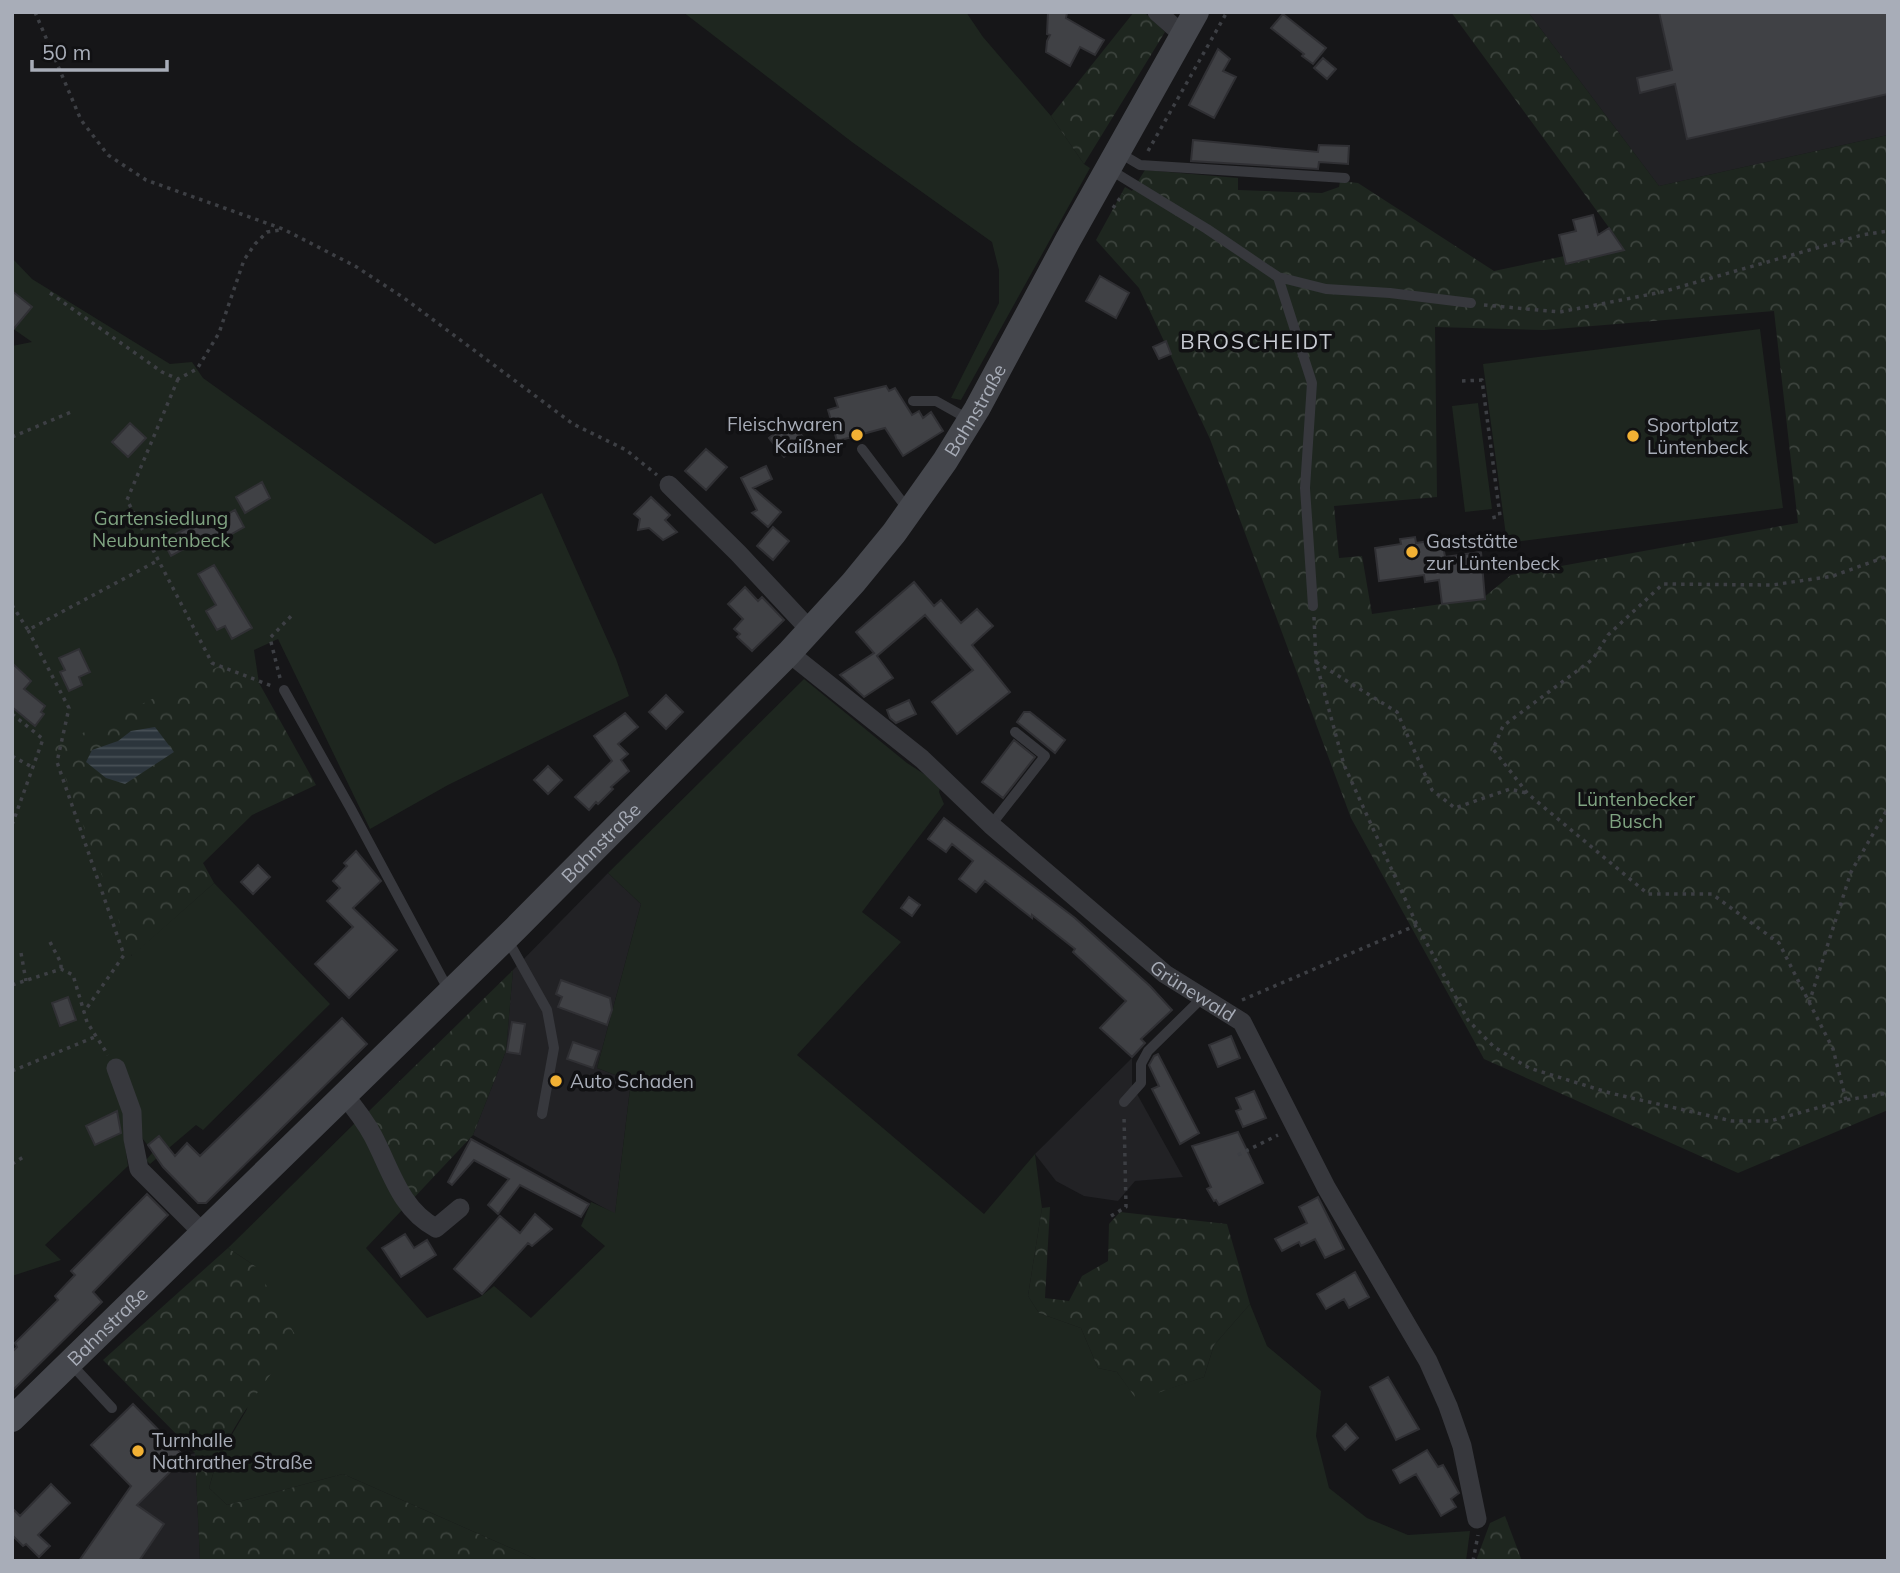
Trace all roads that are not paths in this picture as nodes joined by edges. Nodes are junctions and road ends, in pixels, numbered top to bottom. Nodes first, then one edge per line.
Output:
1 (1157, 12) edge
2 (1189, 23) edge
3 (1119, 168) junction
4 (1345, 178) dead end
5 (1278, 277) junction
6 (1471, 303) road end
7 (913, 401) dead end
8 (970, 420) junction
9 (862, 449) dead end
10 (669, 485) road end
11 (909, 511) junction
12 (1313, 606) road end
13 (810, 630) junction
14 (789, 653) junction
15 (284, 690) road end
16 (1015, 732) dead end
17 (991, 825) junction
18 (506, 937) junction
19 (449, 991) junction
20 (1204, 997) junction
21 (116, 1068) road end
22 (344, 1095) junction
23 (1124, 1102) road end
24 (542, 1114) dead end
25 (460, 1208) dead end
26 (203, 1233) junction
27 (69, 1362) junction
28 (112, 1408) dead end
29 (12, 1419) edge
30 (1477, 1519) road end

1 - 2 street
2 - 3 main road, Bahnstraße
3 - 4 lane
3 - 5 lane
3 - 8 main road, Bahnstraße
5 - 6 lane
5 - 12 lane
7 - 8 lane
8 - 11 main road, Bahnstraße
9 - 11 lane
10 - 13 street
11 - 13 main road, Bahnstraße
13 - 14 main road, Bahnstraße
14 - 17 street, Grünewald
14 - 18 main road, Bahnstraße
15 - 19 lane
16 - 17 lane
17 - 20 street, Grünewald
18 - 19 main road, Bahnstraße
18 - 24 lane
19 - 22 main road, Bahnstraße
20 - 23 lane
20 - 30 street, Grünewald
21 - 26 street
22 - 25 street
22 - 26 main road, Bahnstraße
26 - 27 main road, Bahnstraße
27 - 28 lane
27 - 29 main road, Bahnstraße

